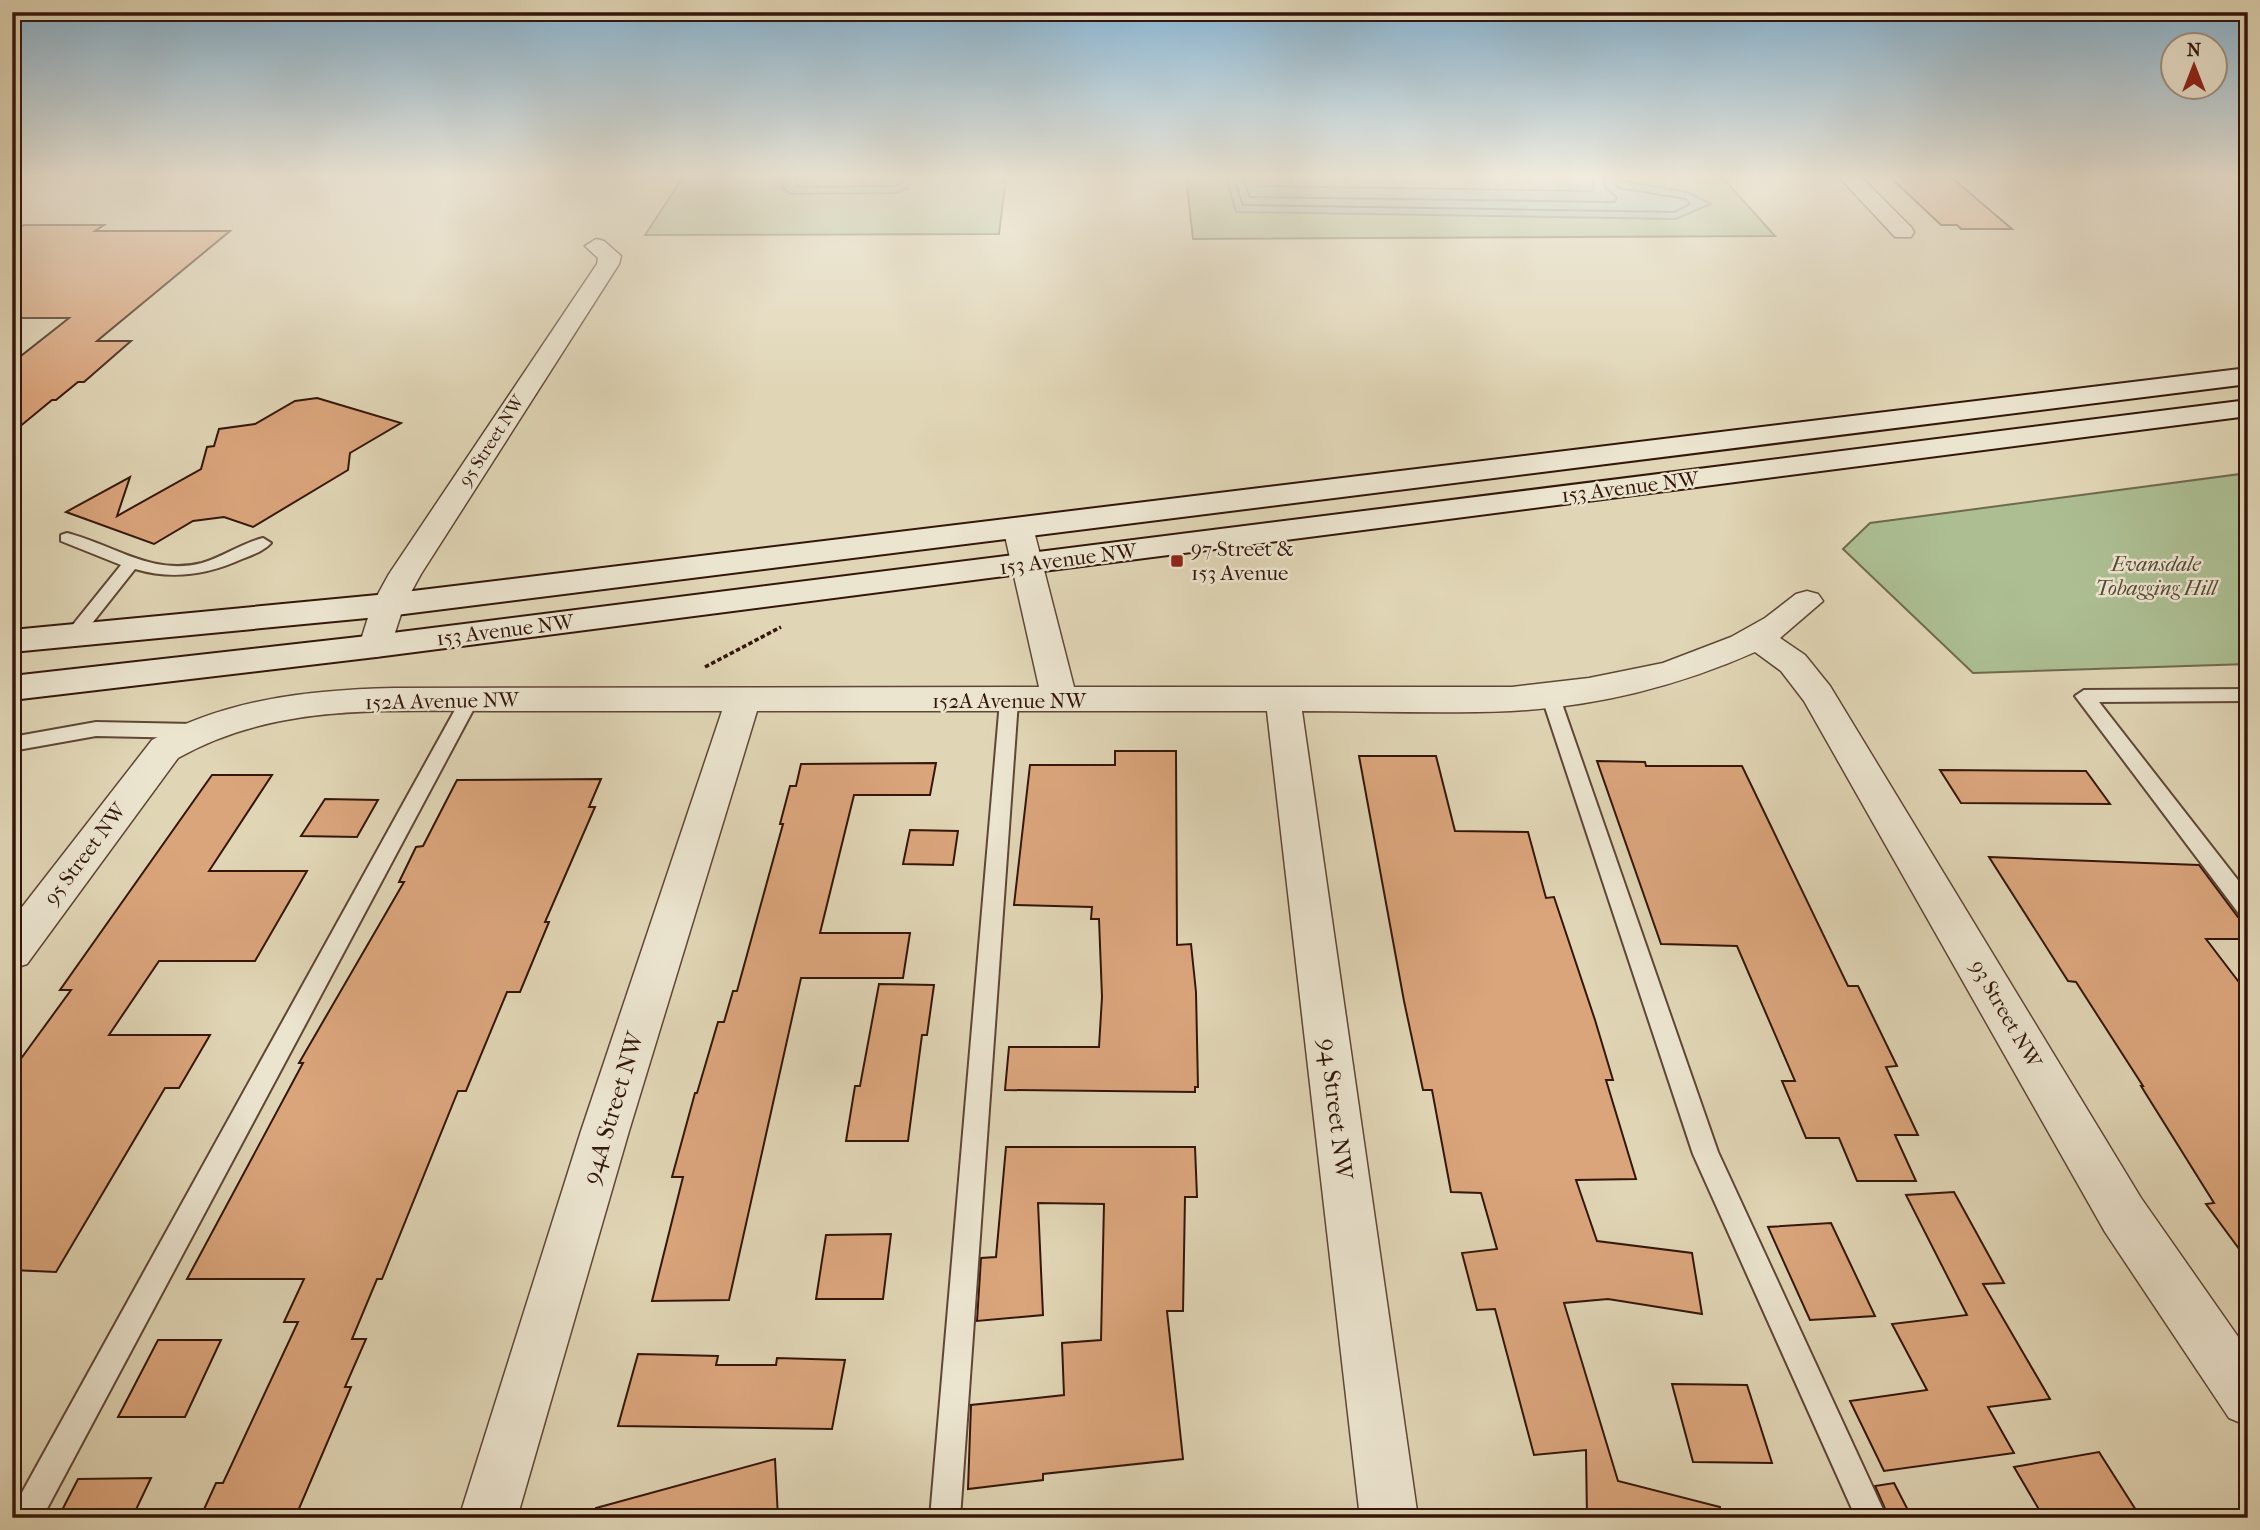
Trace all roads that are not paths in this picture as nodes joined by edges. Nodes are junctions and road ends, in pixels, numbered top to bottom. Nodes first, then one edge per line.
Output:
1 (599, 248) edge
2 (2248, 376) edge
3 (2248, 408) edge
4 (1018, 527) junction
5 (67, 538) dead end
6 (263, 543) dead end
7 (132, 562) junction
8 (1027, 564) junction
9 (1807, 601) dead end
10 (388, 605) junction
11 (72, 637) junction
12 (1757, 638) junction
13 (12, 642) edge
14 (376, 646) junction
15 (12, 688) edge
16 (1550, 695) junction
17 (2248, 695) edge
18 (470, 699) junction
19 (743, 700) junction
20 (1283, 700) junction
21 (1009, 701) junction
22 (1060, 701) junction
23 (193, 732) junction
24 (12, 744) edge
25 (2248, 909) edge
26 (12, 952) edge
27 (2248, 1398) edge
28 (25, 1518) edge
29 (488, 1518) edge
30 (945, 1518) edge
31 (1389, 1518) edge
32 (1872, 1518) edge

1 - 10 street, 95 Street NW
2 - 4 main road, 153 Avenue NW
3 - 8 main road, 153 Avenue NW
4 - 8 street
4 - 10 main road, 153 Avenue NW
5 - 7 lane
6 - 7 lane
7 - 11 lane
8 - 14 main road, 153 Avenue NW
8 - 22 street
9 - 12 street, 152A Avenue NW
10 - 11 main road, 153 Avenue NW
10 - 14 street, 95 Street NW
11 - 13 main road, 153 Avenue NW
12 - 16 street, 152A Avenue NW
12 - 27 street, 93 Street NW
14 - 15 main road, 153 Avenue NW
16 - 20 street, 152A Avenue NW
16 - 32 lane
17 - 25 lane
18 - 19 street, 152A Avenue NW
18 - 23 street, 152A Avenue NW
18 - 28 lane
19 - 21 street, 152A Avenue NW
19 - 29 street, 94A Street NW
20 - 22 street, 152A Avenue NW
20 - 31 street, 94 Street NW
21 - 22 street, 152A Avenue NW
21 - 30 lane
23 - 24 lane
23 - 26 street, 95 Street NW

